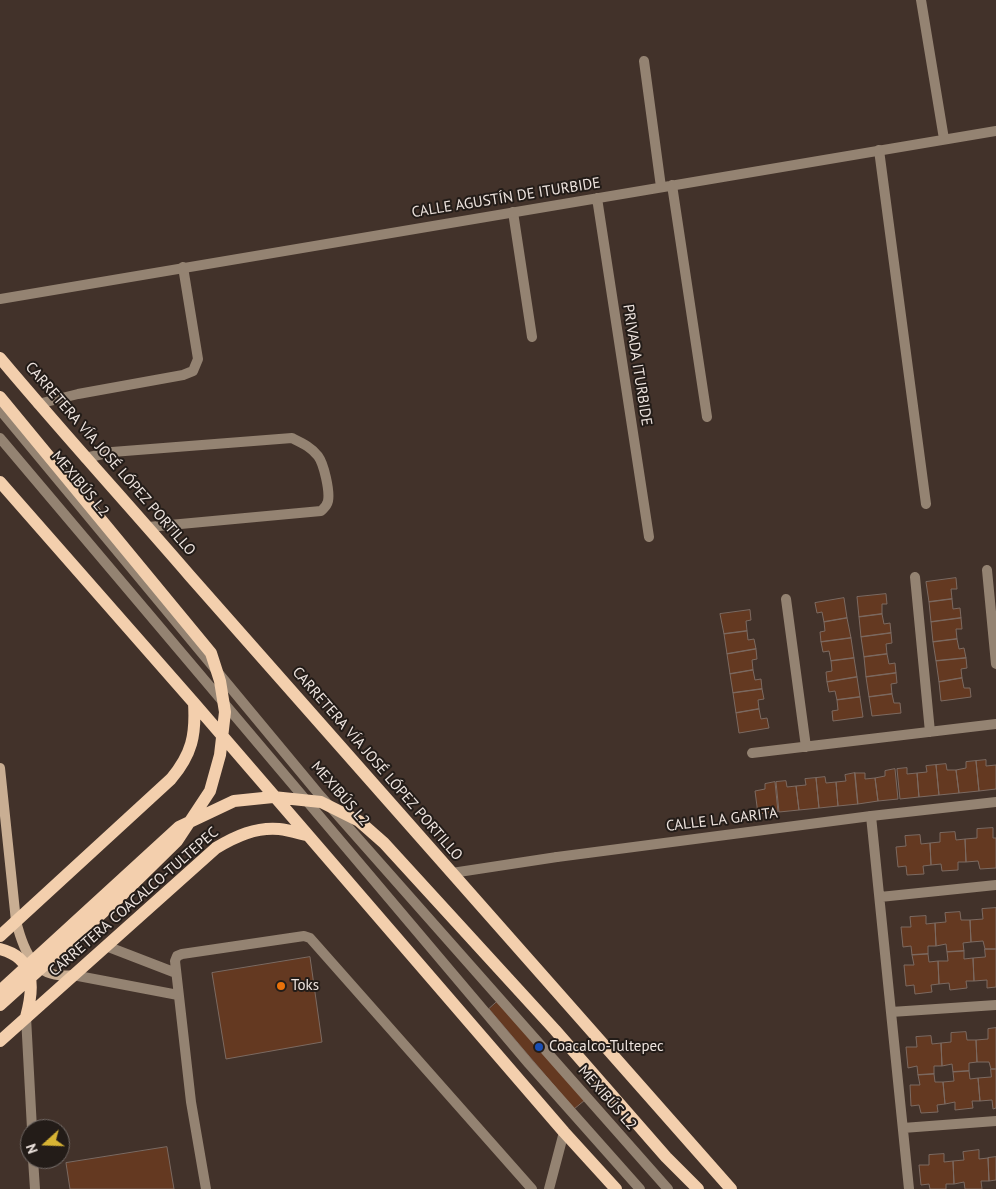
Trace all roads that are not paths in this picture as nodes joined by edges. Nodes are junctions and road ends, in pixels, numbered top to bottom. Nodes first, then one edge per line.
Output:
1 (921, 0) edge
2 (644, 61) dead end
3 (996, 131) edge
4 (944, 139) junction
5 (879, 150) junction
6 (672, 185) junction
7 (661, 187) junction
8 (597, 198) junction
9 (513, 212) junction
10 (183, 267) junction
11 (0, 299) edge
12 (532, 337) dead end
13 (0, 358) edge
14 (0, 396) edge
15 (38, 404) junction
16 (0, 410) edge
17 (707, 417) dead end
18 (0, 438) edge
19 (85, 458) junction
20 (0, 482) edge
21 (926, 504) dead end
22 (148, 527) junction
23 (648, 537) dead end
24 (987, 570) dead end
25 (915, 578) dead end
26 (786, 599) dead end
27 (996, 664) edge
28 (194, 703) junction
29 (996, 724) edge
30 (930, 732) junction
31 (806, 747) junction
32 (752, 753) dead end
33 (0, 772) edge
34 (996, 802) edge
35 (871, 816) junction
36 (306, 835) junction
37 (452, 873) junction
38 (996, 885) edge
39 (880, 897) junction
40 (16, 921) junction
41 (0, 936) edge
42 (106, 946) junction
43 (0, 949) edge
44 (176, 973) junction
45 (73, 975) junction
46 (0, 991) edge
47 (178, 995) junction
48 (0, 1005) edge
49 (996, 1005) edge
50 (891, 1012) junction
51 (26, 1018) junction
52 (0, 1041) edge
53 (31, 1119) edge
54 (996, 1122) edge
55 (903, 1128) junction
56 (564, 1132) junction
57 (34, 1169) edge
58 (35, 1189) edge
59 (206, 1189) edge
60 (532, 1189) edge
61 (549, 1189) edge
62 (616, 1189) edge
63 (640, 1189) edge
64 (668, 1189) edge
65 (698, 1189) edge
66 (731, 1189) edge
67 (910, 1189) edge

1 - 4 street
2 - 7 street
3 - 4 street, CALLE AGUSTÍN DE ITURBIDE
4 - 5 street, CALLE AGUSTÍN DE ITURBIDE
5 - 6 street, CALLE AGUSTÍN DE ITURBIDE
5 - 21 street
6 - 7 street, CALLE AGUSTÍN DE ITURBIDE
6 - 17 street
7 - 8 street, CALLE AGUSTÍN DE ITURBIDE
8 - 9 street, CALLE AGUSTÍN DE ITURBIDE
8 - 23 street, PRIVADA ITURBIDE
9 - 10 street, CALLE AGUSTÍN DE ITURBIDE
9 - 12 street
10 - 11 street, CALLE AGUSTÍN DE ITURBIDE
10 - 15 street
13 - 15 main road, CARRETERA VÍA JOSÉ LÓPEZ PORTILLO
14 - 48 main road
15 - 19 main road, CARRETERA VÍA JOSÉ LÓPEZ PORTILLO
16 - 64 street, MEXIBÚS L2
18 - 63 street, MEXIBÚS L2
19 - 22 main road, CARRETERA VÍA JOSÉ LÓPEZ PORTILLO
19 - 22 street
20 - 28 main road
22 - 37 main road, CARRETERA VÍA JOSÉ LÓPEZ PORTILLO
24 - 27 street
25 - 30 street
26 - 31 street
28 - 36 main road
28 - 40 main road
29 - 30 street
30 - 31 street
31 - 32 street
33 - 40 main road
34 - 35 street, CALLE LA GARITA
35 - 37 street, CALLE LA GARITA
35 - 39 street
36 - 42 main road, CARRETERA COACALCO-TULTEPEC
36 - 56 main road
37 - 66 main road, CARRETERA VÍA JOSÉ LÓPEZ PORTILLO
38 - 39 street
39 - 50 street
40 - 41 main road
40 - 45 main road
42 - 44 street
42 - 45 main road, CARRETERA COACALCO-TULTEPEC
43 - 51 main road
44 - 47 street
44 - 60 street
45 - 47 street
45 - 51 main road, CARRETERA COACALCO-TULTEPEC
46 - 65 main road
47 - 59 street
49 - 50 street
50 - 55 street
51 - 52 main road, CARRETERA COACALCO-TULTEPEC
51 - 53 street
54 - 55 street
55 - 67 street
56 - 61 street
56 - 62 main road
57 - 58 street

